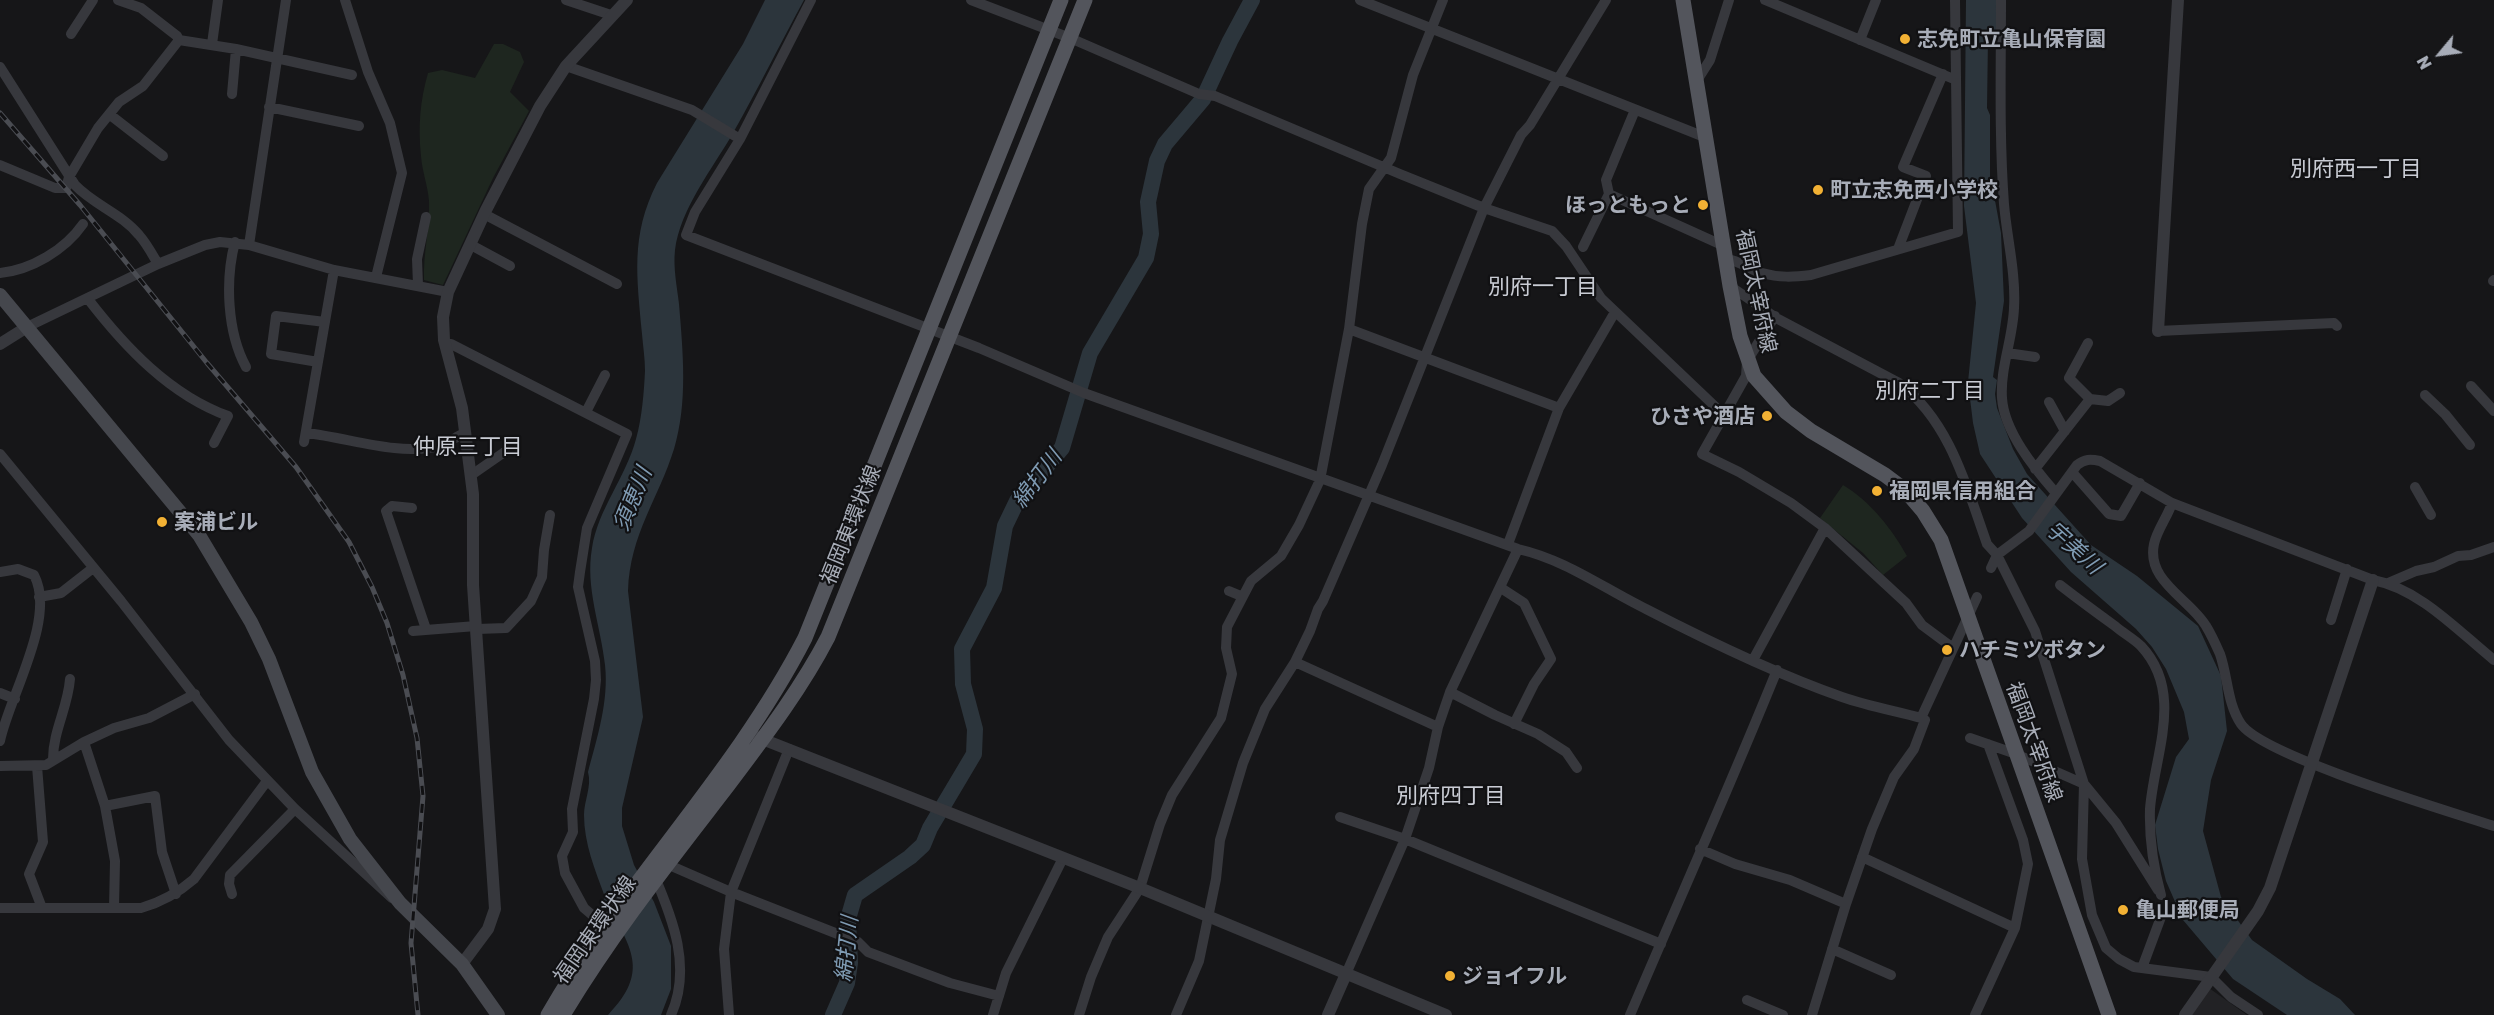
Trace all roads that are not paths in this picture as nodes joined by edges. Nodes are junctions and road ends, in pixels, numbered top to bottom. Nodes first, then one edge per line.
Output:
1 (93, 0) edge
2 (118, 0) edge
3 (218, 0) edge
4 (286, 0) edge
5 (345, 0) edge
6 (566, 0) edge
7 (627, 0) edge
8 (811, 0) edge
9 (971, 0) edge
10 (1061, 0) edge
11 (1085, 0) edge
12 (1360, 0) edge
13 (1443, 0) edge
14 (1606, 0) edge
15 (1683, 0) edge
16 (1729, 0) edge
17 (1765, 0) edge
18 (1876, 0) edge
19 (1954, 0) edge
20 (2001, 0) edge
21 (2178, 0) edge
22 (141, 4) edge
23 (610, 15) junction
24 (1432, 29) junction
25 (1049, 30) junction
26 (71, 34) dead end
27 (1070, 39) junction
28 (179, 40) junction
29 (1860, 40) junction
30 (212, 44) junction
31 (237, 49) junction
32 (276, 58) junction
33 (566, 66) junction
34 (0, 67) edge
35 (1942, 74) junction
36 (352, 75) dead end
37 (1558, 77) junction
38 (1956, 80) junction
39 (1696, 82) junction
40 (232, 94) dead end
41 (269, 107) junction
42 (1635, 110) junction
43 (109, 114) junction
44 (359, 126) dead end
45 (737, 136) junction
46 (1707, 138) junction
47 (163, 156) dead end
48 (0, 165) edge
49 (1386, 167) junction
50 (69, 177) junction
51 (1609, 194) junction
52 (1484, 208) junction
53 (484, 214) junction
54 (426, 217) dead end
55 (83, 224) dead end
56 (235, 243) junction
57 (249, 245) junction
58 (471, 245) junction
59 (1583, 247) dead end
60 (1898, 249) junction
61 (1725, 253) junction
62 (158, 264) junction
63 (510, 266) dead end
64 (334, 270) junction
65 (0, 273) edge
66 (376, 278) junction
67 (617, 284) dead end
68 (418, 285) junction
69 (1730, 286) junction
70 (448, 292) junction
71 (0, 295) edge
72 (88, 299) junction
73 (1616, 312) junction
74 (1775, 316) junction
75 (325, 322) junction
76 (2337, 326) dead end
77 (27, 327) junction
78 (929, 329) junction
79 (1349, 329) junction
80 (2158, 331) joint
81 (949, 337) junction
82 (2088, 343) dead end
83 (0, 344) edge
84 (445, 344) junction
85 (2007, 353) junction
86 (2035, 357) dead end
87 (1424, 358) junction
88 (1747, 361) junction
89 (318, 362) junction
90 (246, 367) dead end
91 (605, 375) dead end
92 (2470, 386) dead end
93 (2120, 393) dead end
94 (2425, 395) dead end
95 (2090, 399) junction
96 (2049, 402) dead end
97 (1559, 408) junction
98 (2494, 411) edge
99 (586, 412) junction
100 (1723, 414) junction
101 (2065, 431) junction
102 (465, 433) junction
103 (214, 443) dead end
104 (2470, 446) dead end
105 (506, 451) dead end
106 (0, 454) edge
107 (2035, 469) junction
108 (2072, 472) junction
109 (470, 476) junction
110 (1320, 480) junction
111 (2140, 483) junction
112 (2415, 487) dead end
113 (1368, 494) junction
114 (2054, 494) junction
115 (2172, 502) junction
116 (412, 508) dead end
117 (550, 515) dead end
118 (2431, 515) dead end
119 (1825, 528) junction
120 (1513, 546) junction
121 (2494, 547) edge
122 (1997, 555) junction
123 (93, 568) junction
124 (1991, 568) dead end
125 (2347, 569) junction
126 (0, 572) edge
127 (2373, 580) junction
128 (2388, 583) junction
129 (2060, 585) dead end
130 (1501, 588) junction
131 (1228, 591) dead end
132 (1241, 596) junction
133 (39, 597) junction
134 (1977, 597) dead end
135 (1969, 617) junction
136 (2331, 620) dead end
137 (477, 627) junction
138 (426, 629) junction
139 (413, 631) dead end
140 (1953, 648) junction
141 (1753, 660) junction
142 (2494, 660) edge
143 (1294, 662) junction
144 (1777, 670) junction
145 (70, 679) dead end
146 (1450, 692) junction
147 (0, 693) edge
148 (195, 694) junction
149 (15, 699) junction
150 (1922, 718) junction
151 (1514, 724) junction
152 (1438, 727) junction
153 (755, 737) junction
154 (1970, 738) dead end
155 (0, 741) edge
156 (84, 742) junction
157 (1988, 744) junction
158 (789, 749) junction
159 (2016, 754) junction
160 (53, 759) junction
161 (2313, 764) junction
162 (0, 766) edge
163 (37, 766) junction
164 (1577, 768) dead end
165 (267, 781) junction
166 (2084, 784) junction
167 (105, 806) junction
168 (295, 809) junction
169 (1340, 817) dead end
170 (2494, 826) edge
171 (350, 839) junction
172 (1405, 839) junction
173 (1700, 849) junction
174 (338, 850) junction
175 (1862, 857) junction
176 (1062, 858) junction
177 (669, 865) junction
178 (650, 876) junction
179 (1140, 888) junction
180 (731, 892) junction
181 (176, 894) junction
182 (232, 894) dead end
183 (400, 903) junction
184 (1846, 904) junction
185 (0, 908) edge
186 (42, 908) junction
187 (114, 908) junction
188 (1207, 917) junction
189 (2162, 917) dead end
190 (605, 926) junction
191 (2014, 928) junction
192 (1661, 944) junction
193 (1832, 949) junction
194 (462, 964) junction
195 (2142, 968) junction
196 (1346, 974) junction
197 (2213, 974) junction
198 (1891, 975) dead end
199 (999, 996) junction
200 (1747, 1000) dead end
201 (498, 1015) edge
202 (548, 1015) edge
203 (563, 1015) edge
204 (671, 1015) edge
205 (729, 1015) edge
206 (993, 1015) edge
207 (1079, 1015) edge
208 (1176, 1015) edge
209 (1328, 1015) edge
210 (1446, 1015) edge
211 (1630, 1015) edge
212 (1783, 1015) edge
213 (1812, 1015) edge
214 (1975, 1015) edge
215 (2109, 1015) edge
216 (2185, 1015) edge
217 (2258, 1015) edge

1 - 26 street
2 - 22 street
3 - 30 street
4 - 32 street
5 - 66 street
6 - 23 street
7 - 23 street
8 - 45 street
9 - 25 street
10 - 25 main road, 福岡東環状線
11 - 27 main road, 福岡東環状線
12 - 24 street
13 - 24 street
14 - 37 street
15 - 39 main road, 福岡太宰府線
16 - 39 street
17 - 29 street
18 - 29 street
19 - 38 street
20 - 85 street
21 - 80 street
22 - 28 street
23 - 33 street
24 - 37 street
24 - 49 street
25 - 27 street
25 - 78 main road, 福岡東環状線
27 - 49 street
27 - 81 main road, 福岡東環状線
28 - 30 street
28 - 43 street
29 - 35 street
30 - 31 street
31 - 32 street
31 - 40 street
32 - 36 street
32 - 41 street
33 - 45 street
33 - 53 street
34 - 50 street
35 - 38 street
35 - 60 street
37 - 42 street
37 - 52 street
38 - 60 street
39 - 46 main road, 福岡太宰府線
41 - 44 street
41 - 57 street
42 - 46 street
42 - 51 street
43 - 47 street
43 - 50 street
45 - 78 street
46 - 61 main road, 福岡太宰府線
48 - 50 street
49 - 52 street
49 - 79 street
50 - 62 street
51 - 59 street
51 - 61 street
52 - 73 street
52 - 87 street
53 - 58 street
53 - 67 street
54 - 68 street
55 - 65 street
56 - 57 street
56 - 62 street
56 - 90 street
57 - 64 street
58 - 63 street
58 - 70 street
60 - 61 street
61 - 69 main road, 福岡太宰府線
62 - 72 street
64 - 66 street
64 - 75 street
66 - 68 street
68 - 70 street
69 - 74 street
69 - 88 main road, 福岡太宰府線
70 - 84 street
71 - 77 main road
72 - 77 street
72 - 103 street
73 - 97 street
73 - 100 street
74 - 88 street
74 - 122 street
75 - 89 street
75 - 89 street
76 - 80 street
77 - 83 street
77 - 171 main road
78 - 81 street
78 - 153 main road, 福岡東環状線
79 - 87 street
79 - 110 street
81 - 110 street
81 - 153 main road, 福岡東環状線
82 - 95 street
84 - 99 street
84 - 102 street
85 - 86 street
85 - 107 street
87 - 97 street
87 - 113 street
88 - 100 street
88 - 135 main road, 福岡太宰府線
89 - 102 street
91 - 99 street
92 - 98 street
93 - 95 street
94 - 104 street
95 - 101 street
96 - 101 street
97 - 120 street
99 - 190 street
100 - 119 street
101 - 107 street
102 - 109 street
105 - 109 street
106 - 123 street
107 - 114 street
108 - 111 street
108 - 111 street
108 - 114 street
109 - 137 street
110 - 113 street
110 - 132 street
111 - 115 street
112 - 118 street
113 - 120 street
113 - 143 street
114 - 122 street
115 - 125 street
115 - 161 street
116 - 138 street
117 - 137 street
119 - 140 street
119 - 141 street
120 - 130 street
120 - 141 street
121 - 128 street
122 - 124 street
122 - 166 street
123 - 133 street
123 - 148 street
125 - 127 street
125 - 136 street
126 - 133 street
127 - 128 street
127 - 161 street
128 - 142 street
129 - 166 street
130 - 146 street
130 - 151 street
131 - 132 street
132 - 179 street
133 - 149 street
134 - 135 street
135 - 140 street
135 - 159 main road, 福岡太宰府線
137 - 138 street
137 - 194 street
138 - 139 street
140 - 150 street
141 - 144 street
143 - 152 street
143 - 188 street
144 - 150 street
144 - 173 street
145 - 160 street
146 - 151 street
146 - 152 street
147 - 149 street
148 - 156 street
148 - 165 street
149 - 155 street
150 - 175 street
151 - 164 street
152 - 172 street
153 - 158 street
153 - 177 main road, 福岡東環状線
153 - 178 main road, 福岡東環状線
154 - 157 street
156 - 160 street
156 - 167 street
157 - 159 street
157 - 191 street
158 - 176 street
158 - 180 street
159 - 166 street
159 - 215 main road, 福岡太宰府線
160 - 163 street
161 - 170 street
161 - 197 street
162 - 163 street
163 - 186 street
165 - 168 street
165 - 181 street
166 - 195 street
167 - 181 street
167 - 187 street
168 - 174 street
168 - 182 street
169 - 172 street
171 - 174 street
171 - 183 main road
172 - 192 street
172 - 196 street
173 - 184 street
173 - 192 street
174 - 183 street
175 - 184 street
175 - 191 street
176 - 179 street
176 - 199 street
177 - 178 main road, 福岡東環状線
177 - 180 street
178 - 190 main road, 福岡東環状線
178 - 203 main road, 福岡東環状線
178 - 204 street
179 - 188 street
179 - 207 street
180 - 199 street
180 - 205 street
181 - 187 street
183 - 194 main road
184 - 193 street
185 - 186 street
186 - 187 street
188 - 196 street
188 - 208 street
189 - 195 street
190 - 202 main road, 福岡東環状線
191 - 214 street
192 - 211 street
193 - 198 street
193 - 213 street
194 - 201 main road
195 - 197 street
196 - 209 street
196 - 210 street
197 - 216 street
197 - 217 street
199 - 206 street
200 - 212 street

